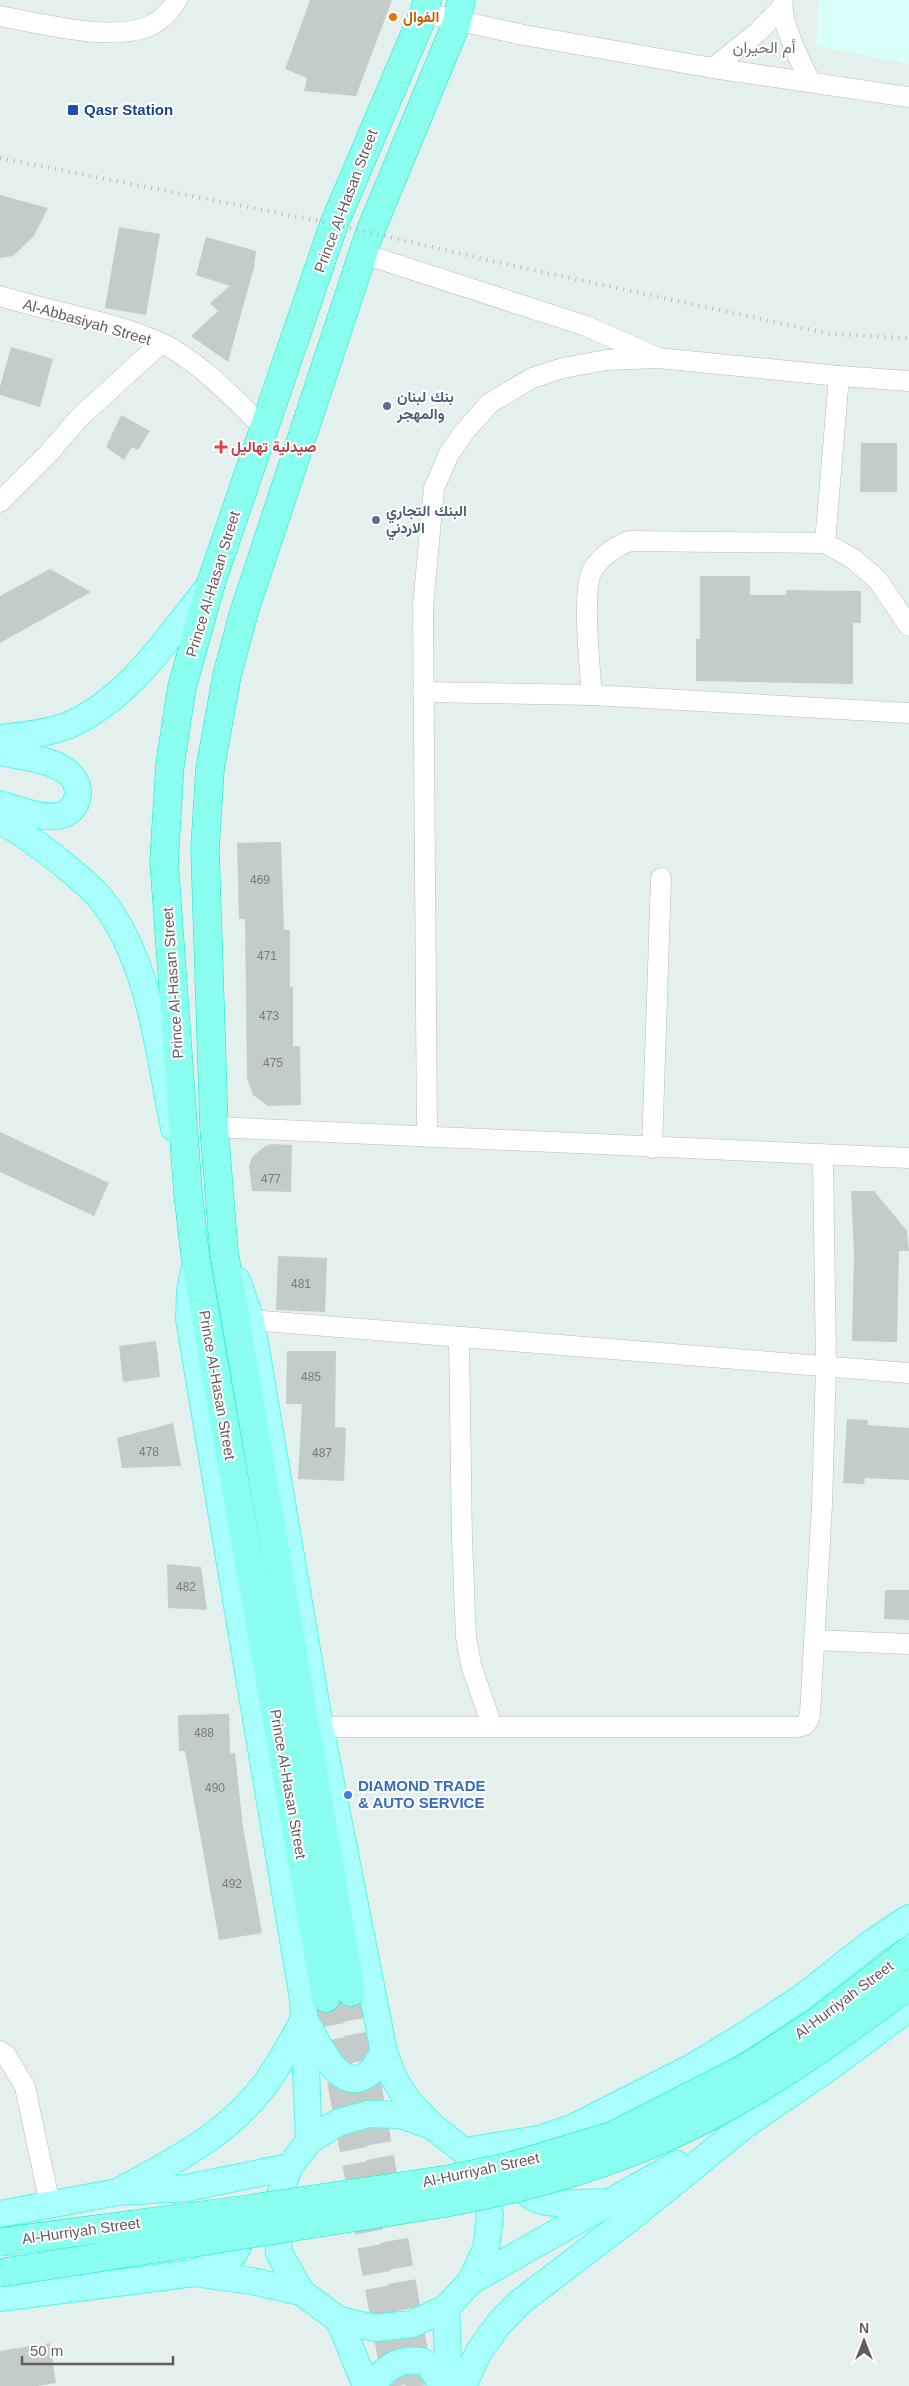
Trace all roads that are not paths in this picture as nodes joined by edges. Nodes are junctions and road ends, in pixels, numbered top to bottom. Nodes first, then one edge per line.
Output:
1 (177, 0) edge
2 (783, 3) edge
3 (425, 6) edge
4 (459, 11) edge
5 (0, 16) edge
6 (713, 68) junction
7 (810, 82) junction
8 (909, 98) edge
9 (336, 219) junction
10 (372, 228) junction
11 (364, 254) junction
12 (0, 296) edge
13 (161, 343) junction
14 (658, 358) junction
15 (839, 376) junction
16 (909, 381) edge
17 (264, 428) junction
18 (0, 502) edge
19 (825, 543) junction
20 (211, 583) junction
21 (909, 626) edge
22 (423, 692) junction
23 (592, 695) junction
24 (909, 712) edge
25 (0, 738) edge
26 (0, 752) edge
27 (0, 804) edge
28 (0, 820) edge
29 (661, 878) dead end
30 (214, 1127) junction
31 (427, 1137) junction
32 (652, 1148) junction
33 (823, 1156) junction
34 (909, 1158) edge
35 (188, 1193) junction
36 (224, 1252) junction
37 (196, 1263) junction
38 (251, 1320) junction
39 (459, 1338) junction
40 (826, 1367) junction
41 (909, 1373) edge
42 (814, 1640) junction
43 (909, 1644) edge
44 (492, 1726) junction
45 (320, 1728) junction
46 (909, 1918) edge
47 (909, 1951) edge
48 (909, 1985) edge
49 (909, 2008) edge
50 (304, 2019) junction
51 (0, 2051) edge
52 (384, 2052) junction
53 (745, 2125) junction
54 (432, 2126) junction
55 (539, 2138) junction
56 (309, 2141) junction
57 (464, 2151) junction
58 (289, 2167) junction
59 (186, 2188) junction
60 (117, 2192) junction
61 (610, 2202) junction
62 (50, 2204) junction
63 (0, 2214) edge
64 (0, 2242) edge
65 (194, 2272) junction
66 (0, 2273) edge
67 (471, 2281) junction
68 (301, 2292) junction
69 (0, 2298) edge
70 (446, 2308) junction
71 (339, 2320) junction
72 (366, 2386) edge
73 (375, 2386) edge
74 (441, 2386) edge
75 (449, 2386) edge
76 (462, 2386) edge

1 - 5 street
2 - 6 street
2 - 7 street
3 - 4 street
3 - 9 highway, Prince Al-Hasan Street
4 - 6 street
4 - 10 highway, Prince Al-Hasan Street
6 - 7 street
7 - 8 street
9 - 10 highway
9 - 17 highway, Prince Al-Hasan Street
10 - 11 highway, Prince Al-Hasan Street
11 - 14 street
11 - 30 highway, Prince Al-Hasan Street
12 - 13 street, Al-Abbasiyah Street
13 - 17 street, Al-Abbasiyah Street
13 - 18 street
14 - 15 street
14 - 22 street
15 - 16 street
15 - 19 street
17 - 20 highway, Prince Al-Hasan Street
19 - 21 street
19 - 23 street
20 - 25 main road
20 - 35 highway, Prince Al-Hasan Street
22 - 23 street
22 - 31 street
23 - 24 street
26 - 27 main road
28 - 35 main road
29 - 32 street
30 - 31 street
30 - 36 highway, Prince Al-Hasan Street
31 - 32 street
32 - 33 street
33 - 34 street
33 - 40 street
35 - 37 highway, Prince Al-Hasan Street
36 - 37 highway, Prince Al-Hasan Street
36 - 38 main road
37 - 50 main road
38 - 39 street
38 - 45 main road
39 - 40 street
39 - 44 street
40 - 41 street
40 - 42 street
42 - 43 street
42 - 44 street
44 - 45 street
45 - 52 main road
46 - 55 main road
47 - 64 highway, Al-Hurriyah Street, bridge
48 - 66 highway, Al-Hurriyah Street, bridge
49 - 53 main road
50 - 52 main road
50 - 56 main road
50 - 60 main road
51 - 62 street
52 - 54 main road
53 - 61 main road
53 - 76 main road
54 - 56 main road
54 - 57 main road
55 - 57 main road
55 - 61 main road
56 - 58 main road
57 - 67 main road
58 - 59 main road
58 - 68 main road
59 - 60 main road
59 - 65 main road
60 - 62 main road
61 - 67 main road
62 - 63 main road
65 - 68 main road
65 - 69 main road
67 - 70 main road
68 - 71 main road
70 - 71 main road
70 - 75 main road
71 - 72 main road
73 - 74 main road

